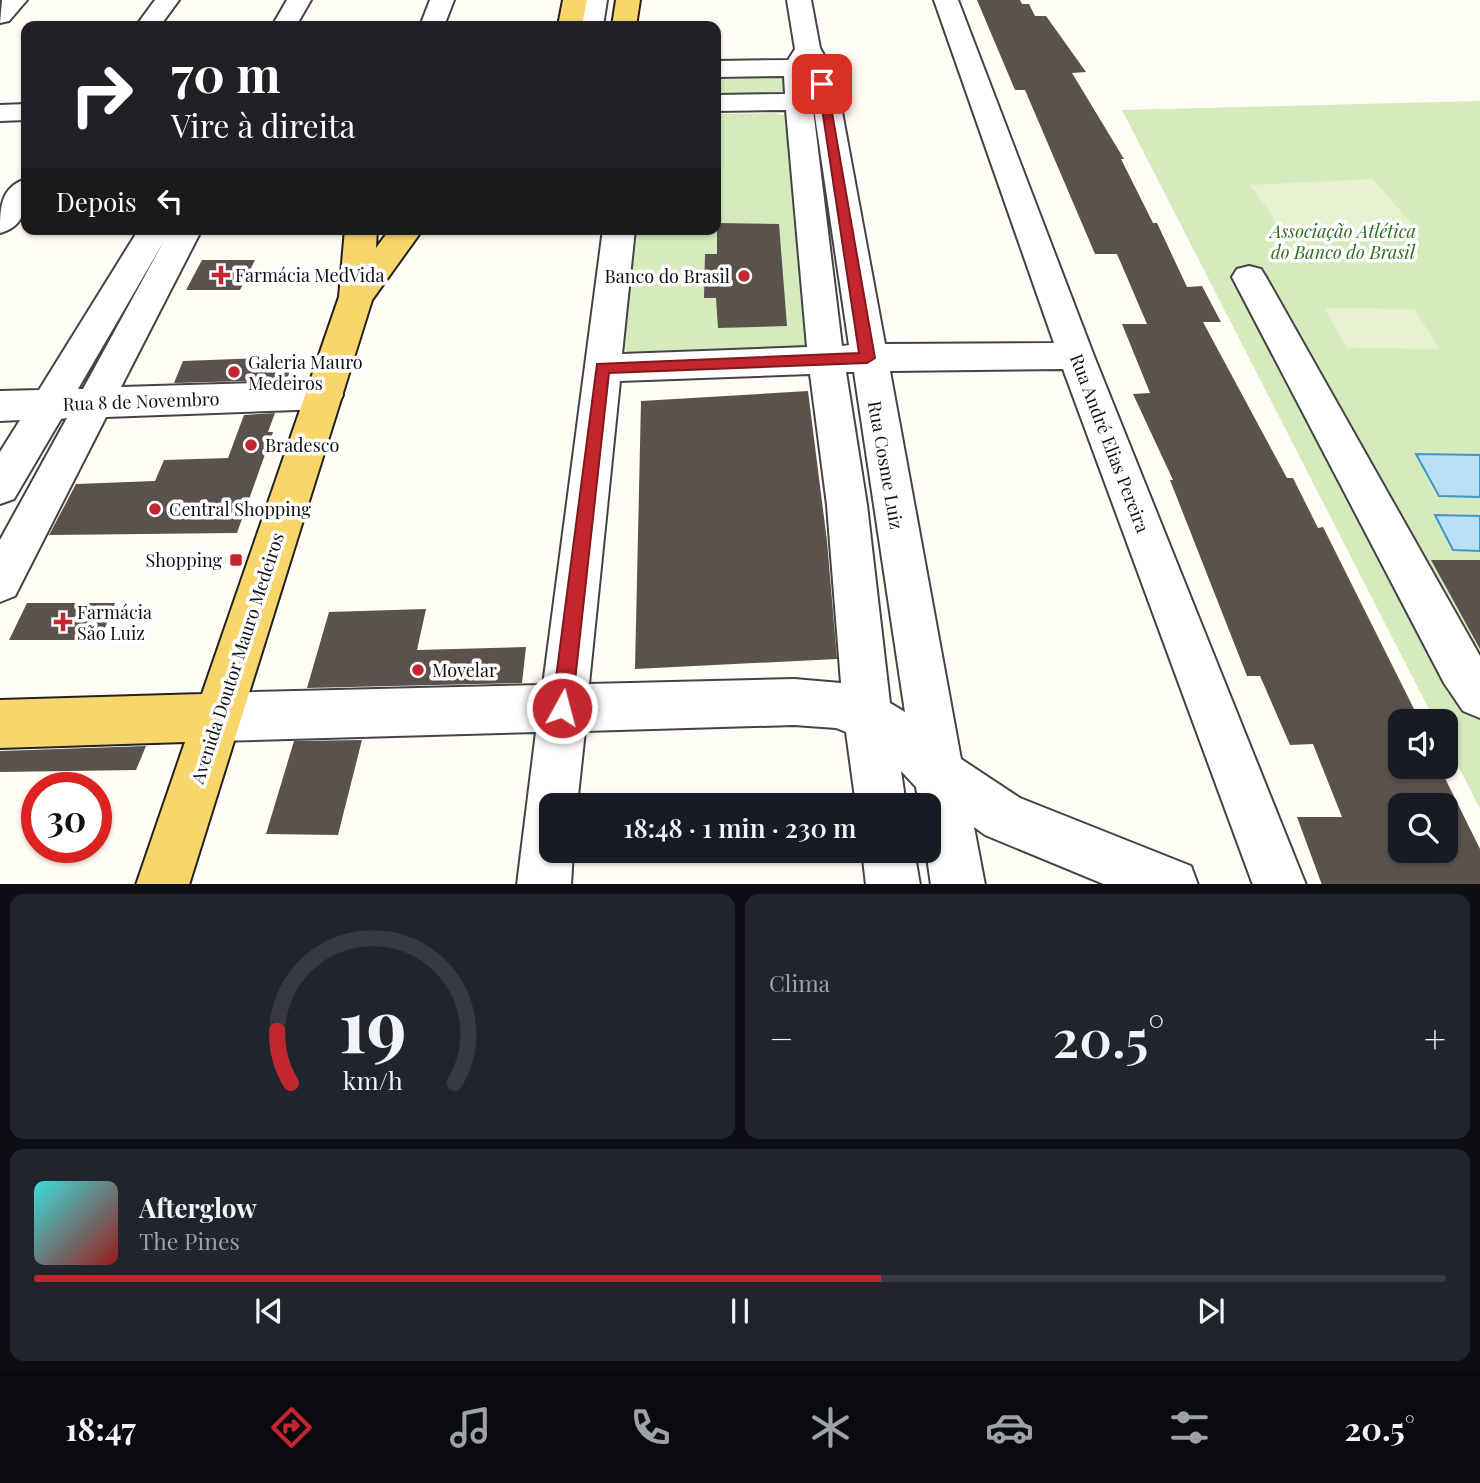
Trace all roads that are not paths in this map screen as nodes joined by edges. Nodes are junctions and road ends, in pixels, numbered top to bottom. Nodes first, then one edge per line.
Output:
1 (15, 0) edge
2 (167, 0) edge
3 (299, 0) edge
4 (442, 0) edge
5 (575, 0) edge
6 (595, 0) edge
7 (615, 0) edge
8 (628, 0) edge
9 (799, 0) edge
10 (946, 0) edge
11 (0, 16) edge
12 (152, 21) edge
13 (287, 21) edge
14 (434, 21) edge
15 (571, 21) edge
16 (592, 21) edge
17 (613, 21) edge
18 (625, 21) edge
19 (721, 69) edge
20 (809, 77) junction
21 (721, 102) edge
22 (21, 112) edge
23 (0, 113) edge
24 (0, 131) edge
25 (21, 131) edge
26 (21, 196) edge
27 (0, 223) edge
28 (151, 235) edge
29 (183, 235) edge
30 (361, 235) edge
31 (402, 235) edge
32 (619, 235) edge
33 (1249, 277) dead end
34 (356, 297) junction
35 (1076, 356) junction
36 (867, 358) junction
37 (826, 360) junction
38 (603, 368) junction
39 (325, 395) junction
40 (93, 401) junction
41 (49, 404) junction
42 (0, 406) edge
43 (0, 487) edge
44 (0, 572) edge
45 (0, 582) edge
46 (1480, 695) edge
47 (562, 708) junction
48 (217, 716) junction
49 (868, 716) junction
50 (0, 724) edge
51 (938, 773) junction
52 (553, 793) edge
53 (879, 793) edge
54 (546, 863) edge
55 (890, 863) edge
56 (162, 884) edge
57 (544, 884) edge
58 (892, 884) edge
59 (958, 884) edge
60 (1172, 884) edge
61 (1280, 884) edge

1 - 11 street
2 - 12 street
3 - 13 street
4 - 14 street
5 - 15 main road
6 - 16 street
7 - 17 street
8 - 18 main road
9 - 20 street, Rua Cosme Luiz
10 - 35 street, Rua André Elias Pereira
19 - 20 street
20 - 21 street
20 - 36 street, Rua Cosme Luiz
20 - 37 street, Rua Cosme Luiz
22 - 23 street
24 - 25 street
26 - 27 street
28 - 41 street
29 - 40 street
30 - 34 main road, Avenida Doutor Mauro Medeiros
31 - 34 main road
32 - 38 street
33 - 46 street
34 - 39 main road, Avenida Doutor Mauro Medeiros
35 - 36 street
35 - 61 street, Rua André Elias Pereira
36 - 37 street
36 - 51 street, Rua Cosme Luiz
37 - 38 street
37 - 49 street, Rua Cosme Luiz
38 - 47 street
39 - 40 street, Rua 8 de Novembro
39 - 48 main road, Avenida Doutor Mauro Medeiros
40 - 41 street, Rua 8 de Novembro
40 - 45 street
41 - 42 street, Rua 8 de Novembro
41 - 43 street
41 - 44 street
47 - 48 street
47 - 49 street
47 - 52 street
48 - 50 main road
48 - 56 main road, Avenida Doutor Mauro Medeiros
49 - 51 street
49 - 53 street, Rua Cosme Luiz
51 - 59 street, Rua Cosme Luiz
51 - 60 street
54 - 57 street
55 - 58 street

